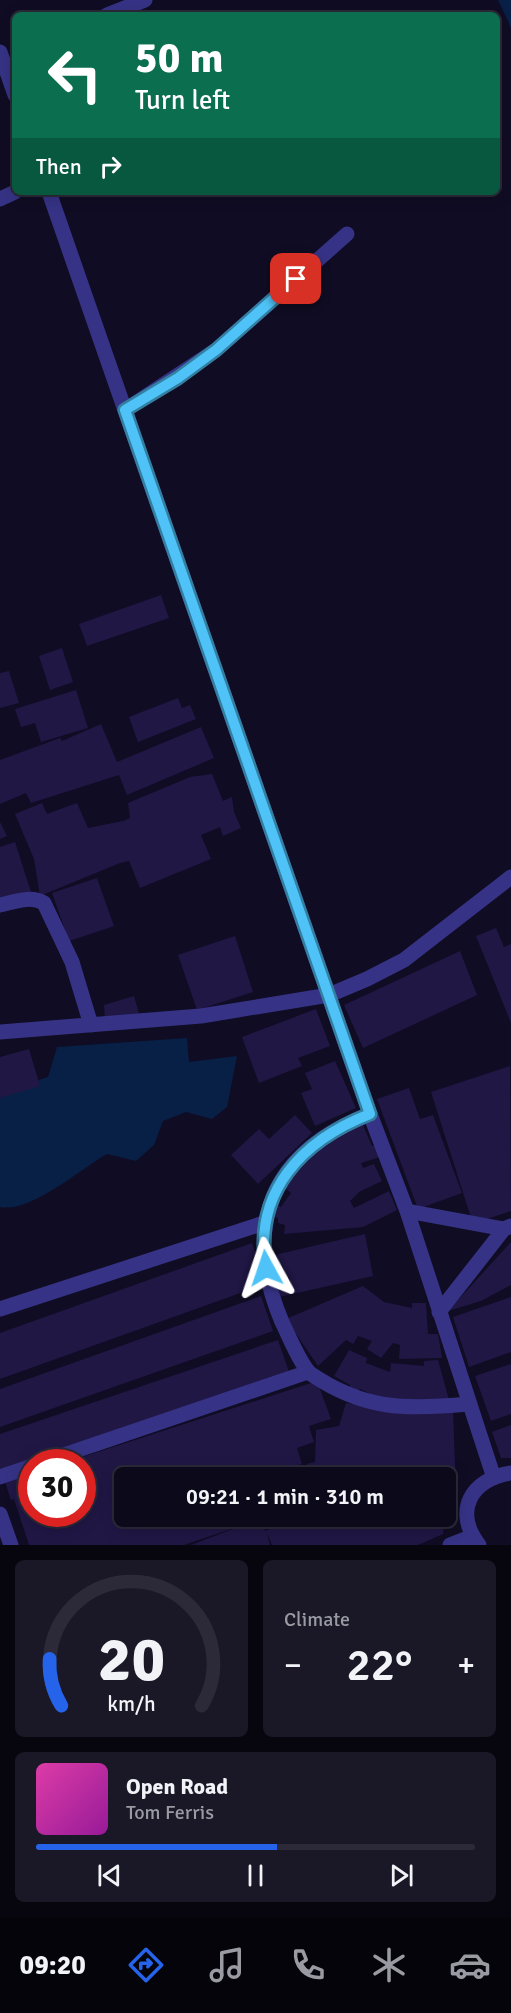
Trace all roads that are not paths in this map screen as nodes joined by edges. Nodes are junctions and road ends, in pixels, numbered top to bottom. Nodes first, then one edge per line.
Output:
1 (145, 0) edge
2 (115, 12) edge
3 (6, 53) edge
4 (12, 81) edge
5 (50, 195) edge
6 (347, 234) dead end
7 (125, 410) junction
8 (511, 877) edge
9 (0, 905) edge
10 (328, 995) junction
11 (91, 1025) junction
12 (0, 1032) edge
13 (370, 1114) junction
14 (407, 1211) junction
15 (264, 1223) junction
16 (508, 1228) edge
17 (0, 1309) edge
18 (439, 1312) junction
19 (308, 1372) junction
20 (468, 1404) junction
21 (81, 1449) edge
22 (18, 1471) edge
23 (511, 1473) edge
24 (493, 1475) junction
25 (0, 1477) edge
26 (0, 1514) edge
27 (476, 1540) edge
28 (11, 1545) edge
29 (450, 1545) edge

1 - 2 street
3 - 4 street
5 - 7 street
6 - 7 street
7 - 10 street
8 - 10 street
9 - 11 street
10 - 11 street
10 - 13 street
11 - 12 street
13 - 14 street
13 - 15 street
14 - 16 street
14 - 18 street
15 - 17 street
15 - 19 street
16 - 18 street
18 - 20 street
19 - 20 street
19 - 21 street
20 - 24 street
22 - 25 street
23 - 24 street
24 - 27 street
26 - 28 street
27 - 29 street

